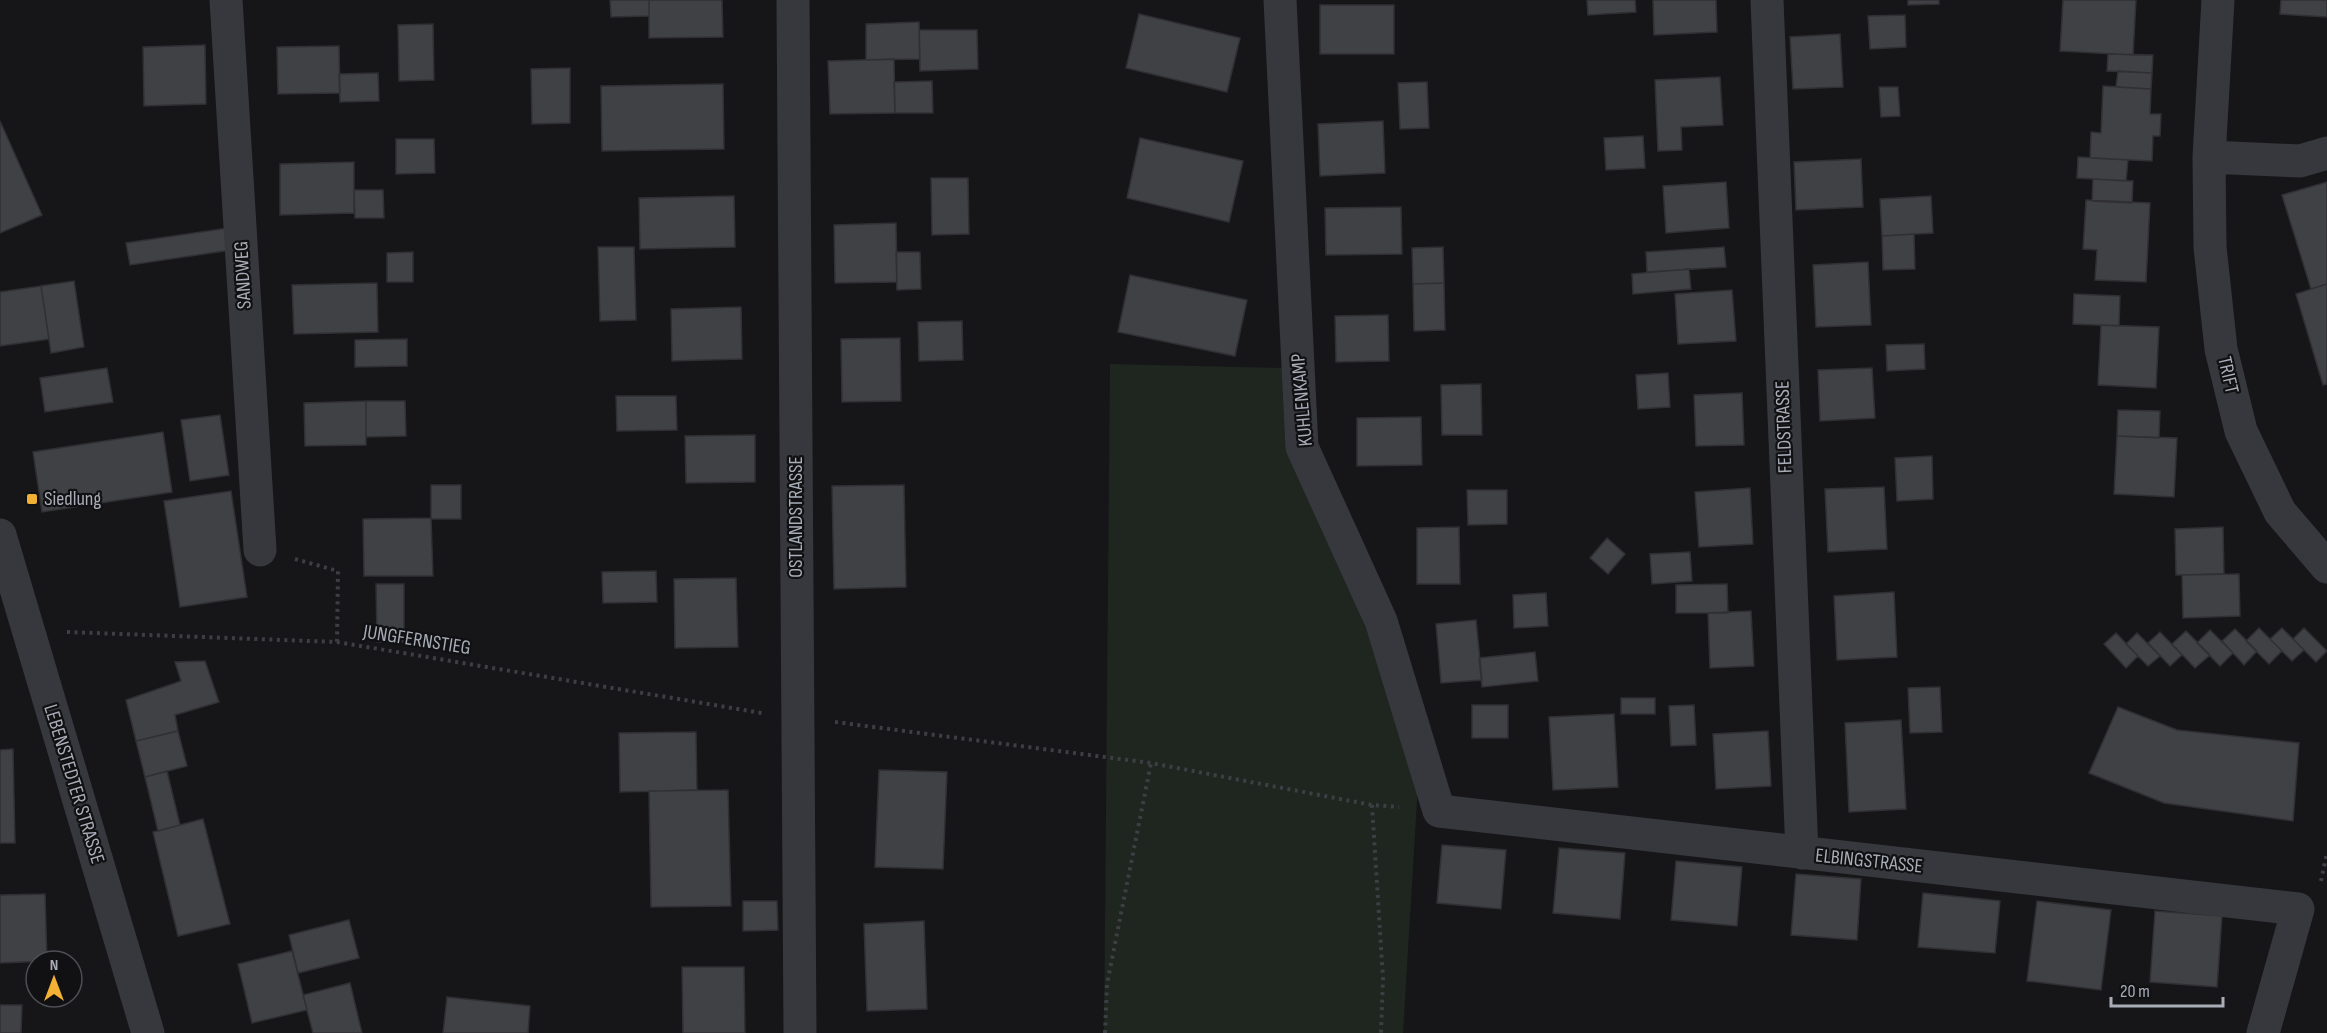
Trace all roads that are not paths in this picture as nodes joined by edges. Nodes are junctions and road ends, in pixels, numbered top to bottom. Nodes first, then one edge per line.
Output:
1 (226, 0) edge
2 (793, 0) edge
3 (1280, 0) edge
4 (1767, 0) edge
5 (2218, 0) edge
6 (2327, 153) edge
7 (2209, 157) junction
8 (0, 535) edge
9 (260, 550) road end
10 (2327, 567) edge
11 (1439, 811) joint
12 (1802, 853) junction
13 (148, 1033) edge
14 (800, 1033) edge
15 (2263, 1033) edge

1 - 9 street, SANDWEG
2 - 14 street, OSTLANDSTRASSE
3 - 11 street, KUHLENKAMP
4 - 12 street, FELDSTRASSE
5 - 7 street, TRIFT
6 - 7 street
7 - 10 street, TRIFT
8 - 13 street, LEBENSTEDTER STRASSE
11 - 12 street, ELBINGSTRASSE
12 - 15 street, ELBINGSTRASSE

